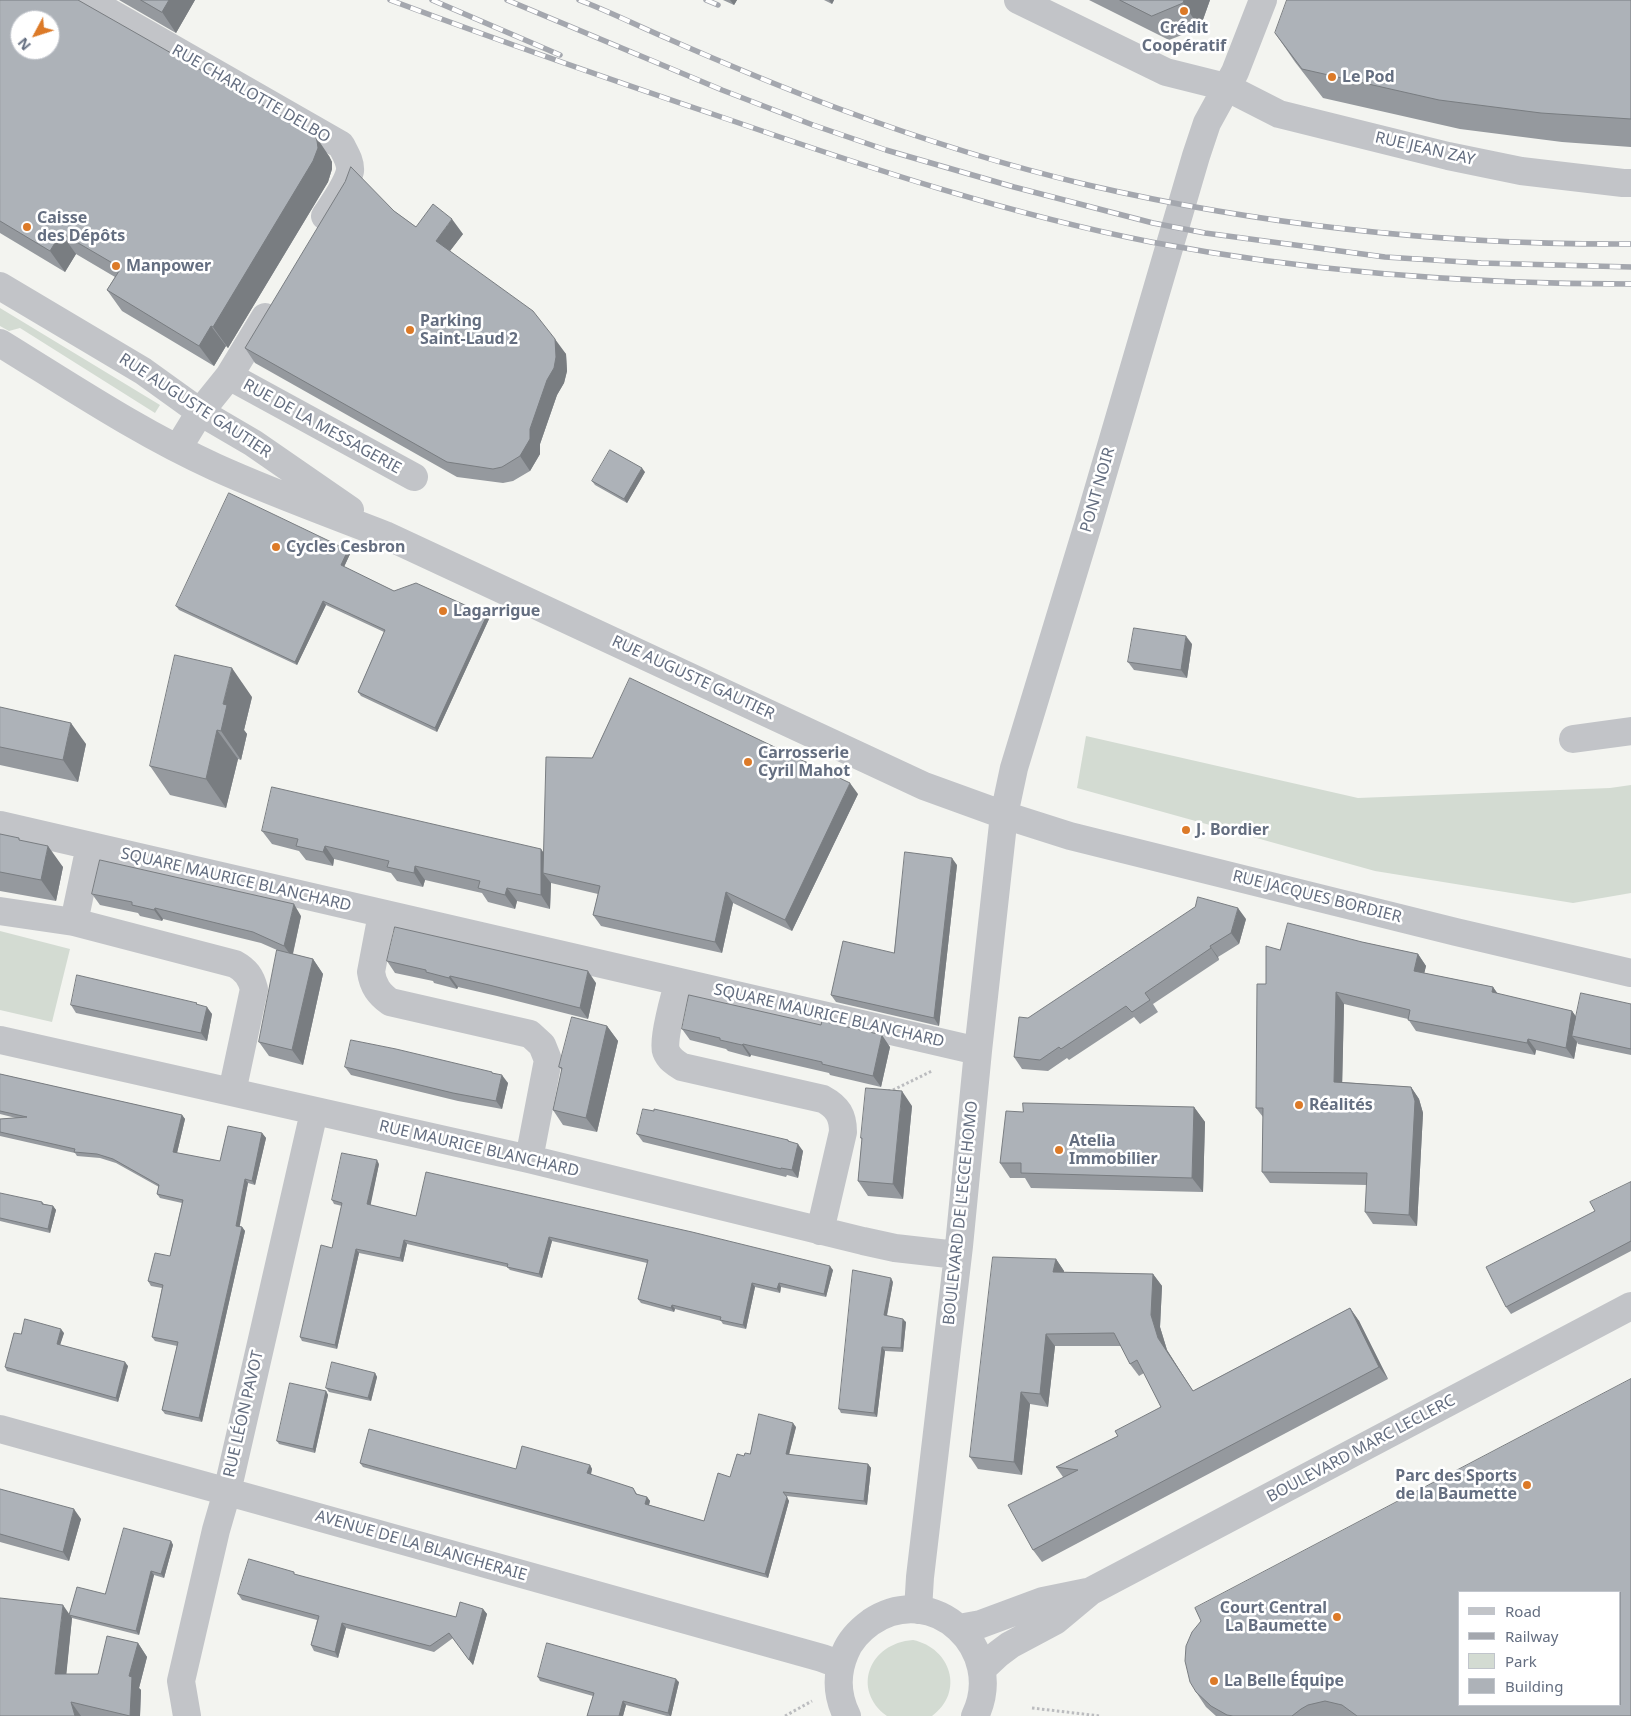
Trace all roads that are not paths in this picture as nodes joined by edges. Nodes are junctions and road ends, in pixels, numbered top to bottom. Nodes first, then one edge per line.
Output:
1 (88, 0) edge
2 (1018, 0) edge
3 (1263, 0) edge
4 (1226, 87) junction
5 (1631, 183) edge
6 (315, 233) edge
7 (0, 286) edge
8 (279, 293) edge
9 (0, 343) edge
10 (230, 376) junction
11 (200, 412) junction
12 (178, 448) junction
13 (414, 477) dead end
14 (385, 534) junction
15 (1631, 731) edge
16 (1574, 739) dead end
17 (1004, 815) junction
18 (0, 825) edge
19 (90, 846) junction
20 (0, 910) edge
21 (382, 914) junction
22 (74, 922) junction
23 (1631, 973) edge
24 (679, 982) junction
25 (0, 1040) edge
26 (978, 1051) junction
27 (232, 1092) junction
28 (314, 1112) junction
29 (528, 1159) junction
30 (820, 1230) junction
31 (957, 1255) junction
32 (1631, 1306) edge
33 (0, 1429) edge
34 (227, 1492) junction
35 (1091, 1591) junction
36 (918, 1610) junction
37 (959, 1628) junction
38 (841, 1665) junction
39 (982, 1669) junction
40 (187, 1716) edge
41 (847, 1716) edge
42 (975, 1716) edge

1 - 6 street, RUE CHARLOTTE DELBO
2 - 4 street, RUE JEAN ZAY
3 - 4 street, PONT NOIR
4 - 5 street, RUE JEAN ZAY
4 - 17 street, PONT NOIR
7 - 11 street, RUE AUGUSTE GAUTIER
8 - 10 street
9 - 12 street, RUE AUGUSTE GAUTIER
10 - 11 street
10 - 13 street, RUE DE LA MESSAGERIE
11 - 12 street
11 - 14 street, RUE AUGUSTE GAUTIER
12 - 14 street, RUE AUGUSTE GAUTIER
14 - 17 street, RUE AUGUSTE GAUTIER
15 - 16 street
17 - 23 street, RUE JACQUES BORDIER
17 - 26 street, BOULEVARD DE L'ECCE HOMO
18 - 19 street, SQUARE MAURICE BLANCHARD
19 - 21 street, SQUARE MAURICE BLANCHARD
19 - 22 street
20 - 22 street
21 - 24 street, SQUARE MAURICE BLANCHARD
21 - 29 street
22 - 27 street
24 - 26 street, SQUARE MAURICE BLANCHARD
24 - 30 street
25 - 27 street, RUE MAURICE BLANCHARD
26 - 31 street, BOULEVARD DE L'ECCE HOMO
27 - 28 street, RUE MAURICE BLANCHARD
28 - 29 street, RUE MAURICE BLANCHARD
28 - 34 street, RUE LÉON PAVOT
29 - 30 street, RUE MAURICE BLANCHARD
30 - 31 street, RUE MAURICE BLANCHARD
31 - 36 street, BOULEVARD DE L'ECCE HOMO
32 - 35 street, BOULEVARD MARC LECLERC
33 - 34 street, AVENUE DE LA BLANCHERAIE
34 - 38 street, AVENUE DE LA BLANCHERAIE
34 - 40 street, RUE LÉON PAVOT
35 - 37 street, BOULEVARD MARC LECLERC
35 - 39 street, BOULEVARD MARC LECLERC
36 - 37 street
36 - 38 street
37 - 39 street
38 - 41 street
39 - 42 street

